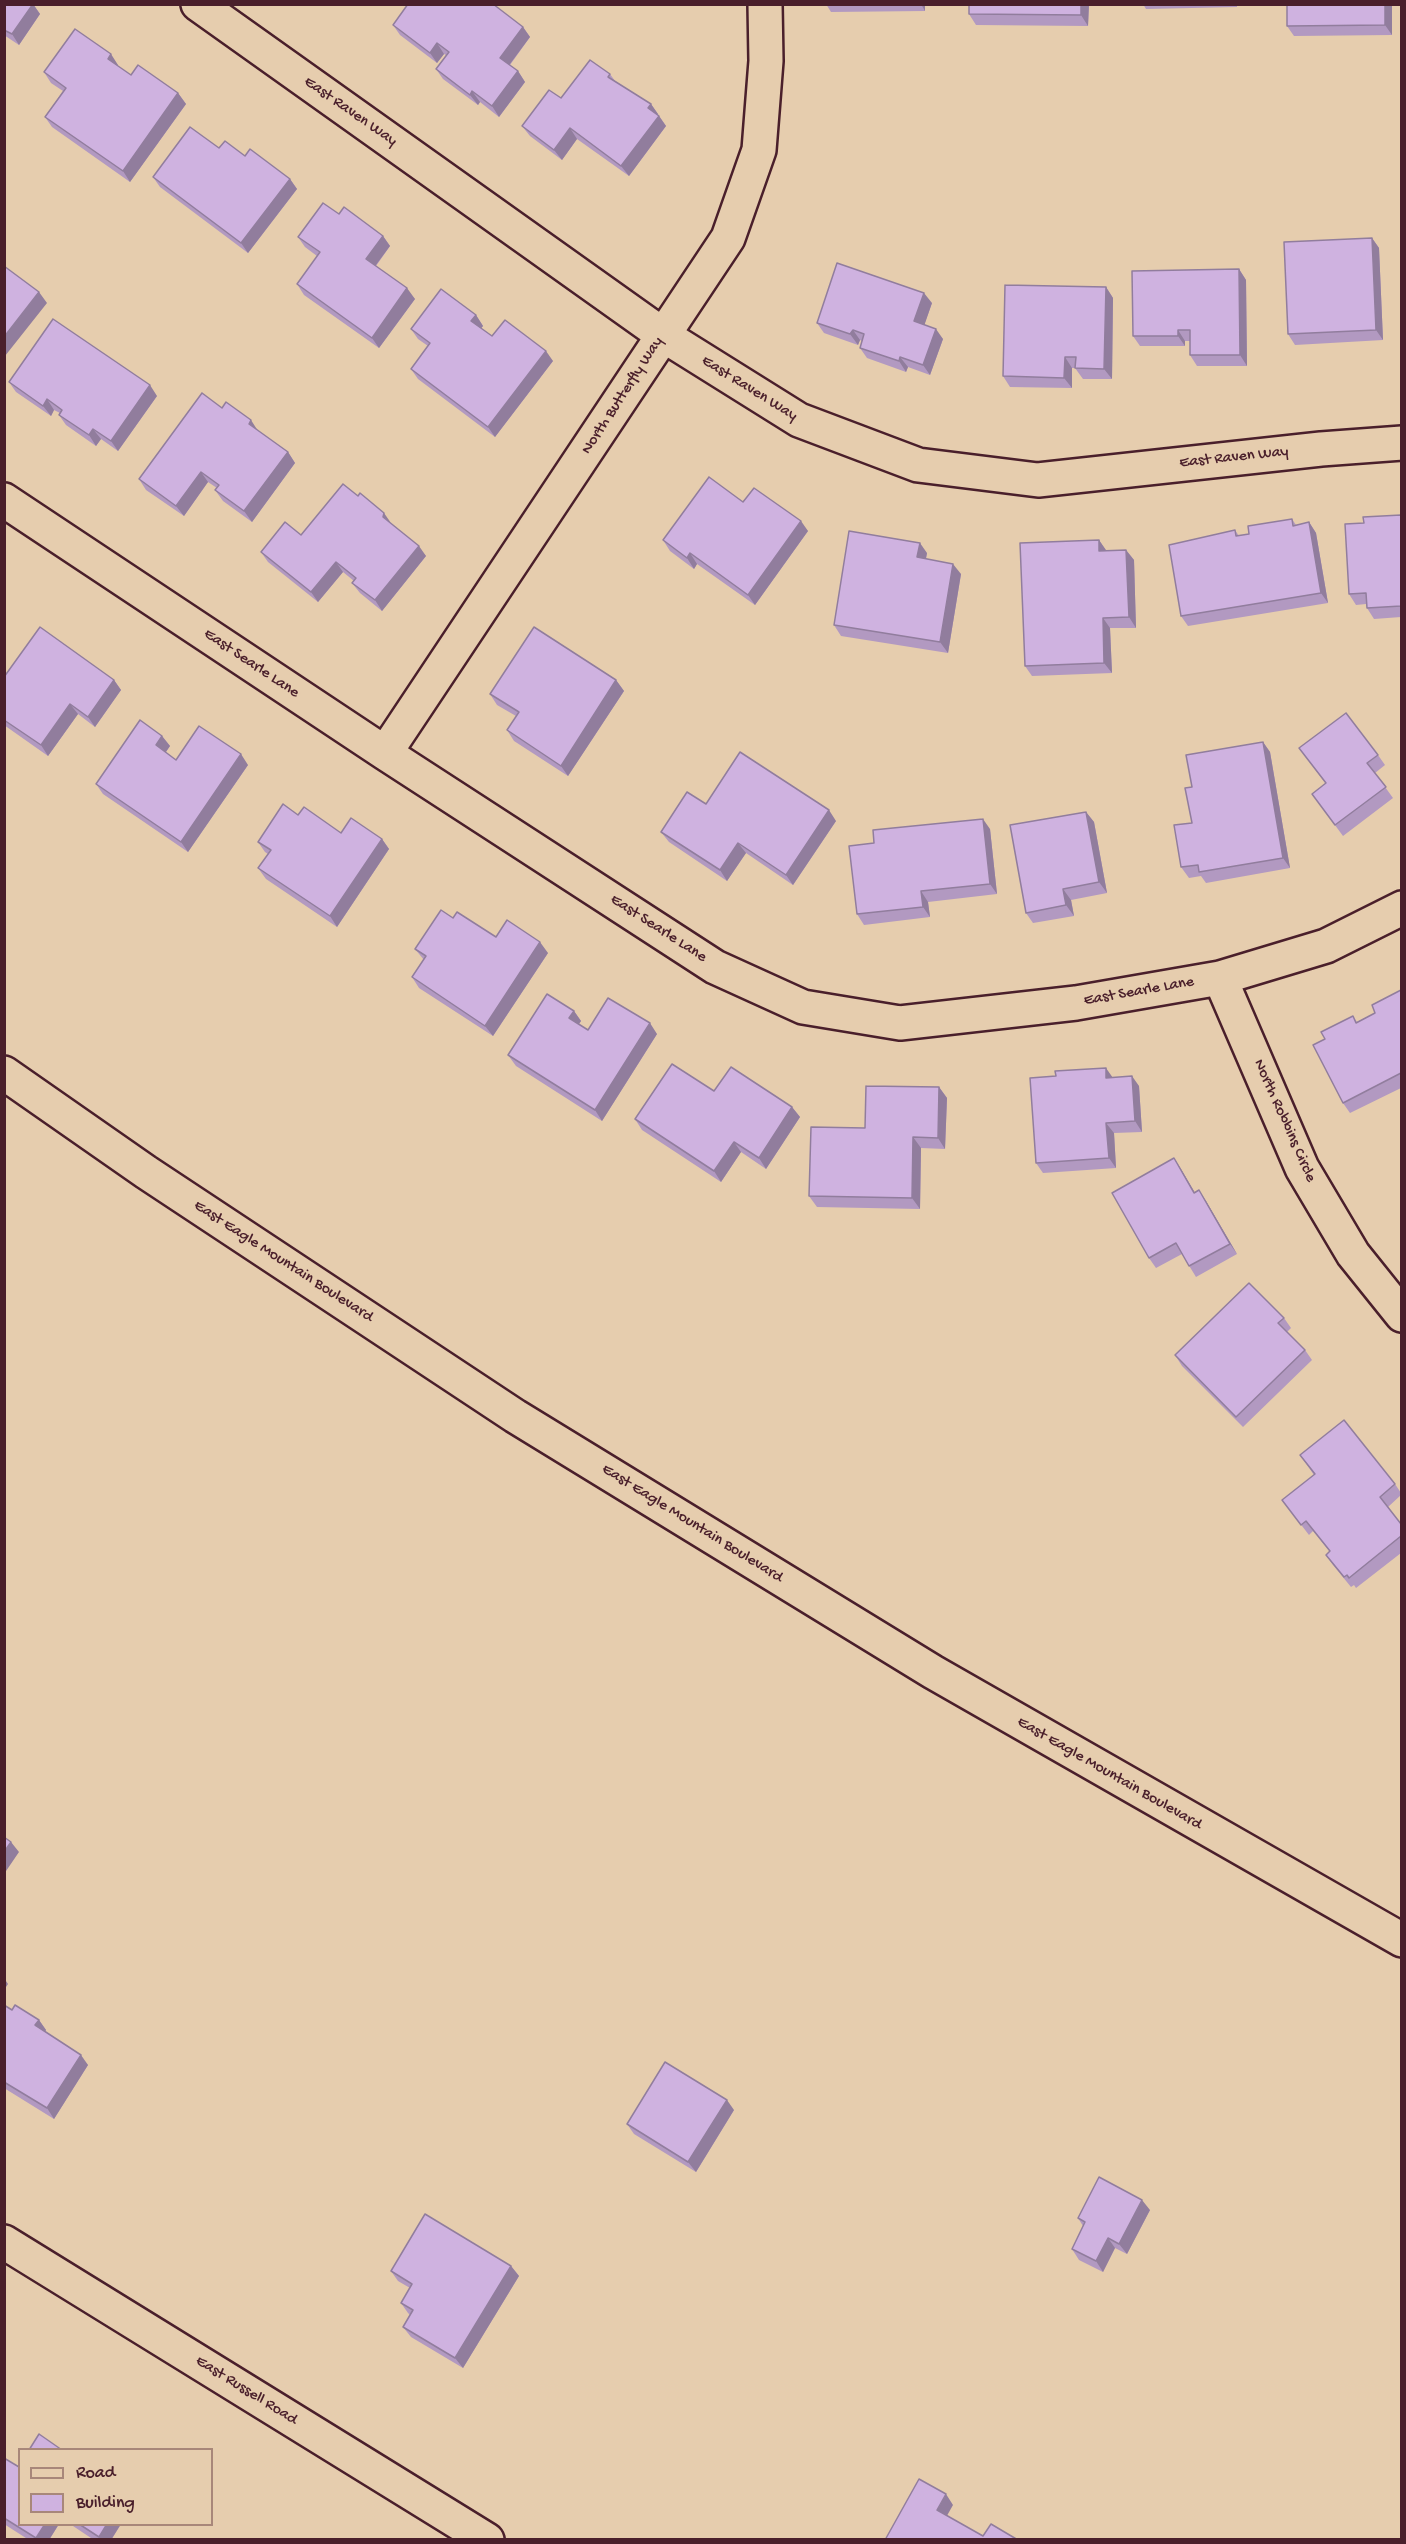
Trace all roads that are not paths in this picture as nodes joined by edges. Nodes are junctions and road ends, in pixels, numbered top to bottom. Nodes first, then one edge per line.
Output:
1 (198, 4) edge
2 (765, 4) edge
3 (663, 335) junction
4 (1401, 443) edge
5 (4, 500) edge
6 (385, 753) junction
7 (1401, 908) edge
8 (1220, 978) junction
9 (4, 1073) edge
10 (1401, 1315) edge
11 (1401, 1940) edge
12 (4, 2242) edge
13 (487, 2540) edge

1 - 3 street, East Raven Way
2 - 3 street, North Butterfly Way
3 - 4 street, East Raven Way
3 - 6 street, North Butterfly Way
5 - 6 street, East Searle Lane
6 - 8 street, East Searle Lane
7 - 8 street, East Searle Lane
8 - 10 street, North Robbins Circle
9 - 11 street, East Eagle Mountain Boulevard
12 - 13 street, East Russell Road

